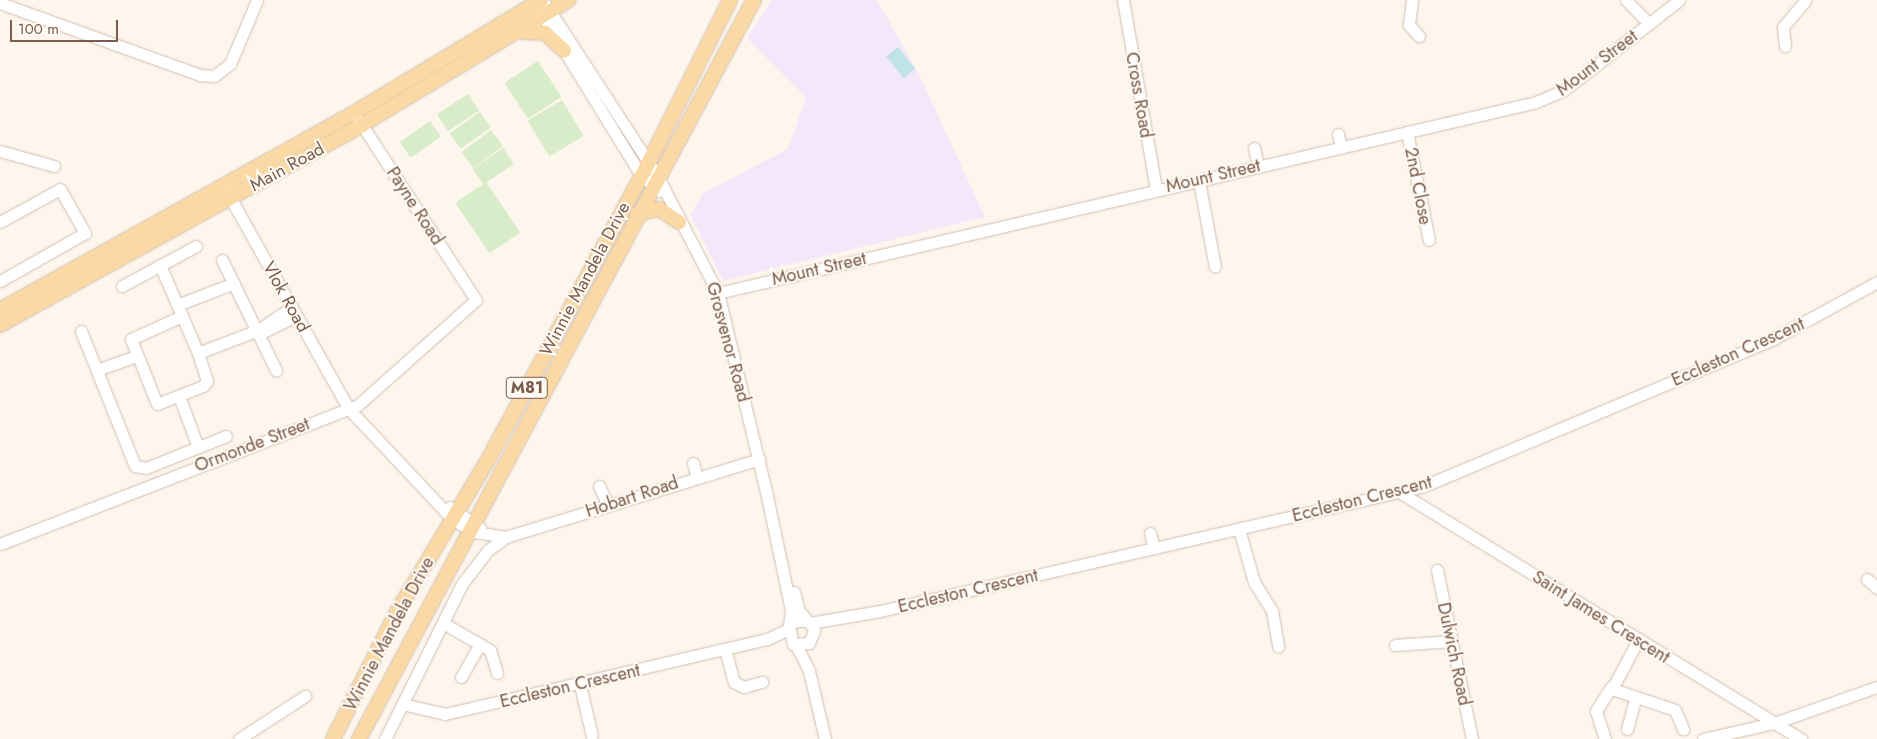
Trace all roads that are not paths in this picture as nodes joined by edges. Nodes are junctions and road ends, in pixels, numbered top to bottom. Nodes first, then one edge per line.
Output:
1 (257, 0) edge
2 (568, 0) edge
3 (730, 0) edge
4 (737, 0) edge
5 (754, 0) edge
6 (1123, 0) edge
7 (1412, 0) edge
8 (1626, 0) edge
9 (1679, 0) edge
10 (1806, 0) edge
11 (538, 1) edge
12 (0, 3) edge
13 (547, 15) junction
14 (1649, 24) junction
15 (520, 32) junction
16 (1419, 36) dead end
17 (1785, 46) dead end
18 (706, 49) junction
19 (564, 51) junction
20 (354, 113) junction
21 (362, 125) junction
22 (1407, 132) junction
23 (1338, 134) dead end
24 (1341, 147) junction
25 (1254, 148) dead end
26 (1, 154) edge
27 (54, 166) dead end
28 (1258, 166) junction
29 (644, 169) junction
30 (1195, 182) junction
31 (658, 186) junction
32 (1156, 189) junction
33 (227, 192) junction
34 (637, 214) junction
35 (0, 222) edge
36 (679, 222) junction
37 (1429, 240) dead end
38 (196, 246) dead end
39 (222, 260) dead end
40 (160, 265) junction
41 (1215, 267) dead end
42 (0, 281) edge
43 (1877, 282) edge
44 (234, 283) junction
45 (122, 286) dead end
46 (718, 293) junction
47 (476, 300) joint
48 (177, 305) junction
49 (0, 310) edge
50 (294, 311) junction
51 (182, 316) junction
52 (0, 326) edge
53 (258, 330) junction
54 (81, 331) dead end
55 (198, 353) junction
56 (136, 356) junction
57 (97, 370) junction
58 (276, 370) dead end
59 (179, 396) junction
60 (348, 408) junction
61 (226, 436) dead end
62 (198, 447) junction
63 (759, 459) junction
64 (693, 463) dead end
65 (697, 477) junction
66 (599, 486) dead end
67 (1401, 493) junction
68 (769, 502) junction
69 (608, 505) junction
70 (455, 516) junction
71 (475, 528) junction
72 (1240, 529) junction
73 (1150, 533) dead end
74 (506, 537) junction
75 (0, 544) edge
76 (1154, 548) junction
77 (1437, 570) dead end
78 (1867, 579) dead end
79 (1877, 588) edge
80 (846, 619) junction
81 (808, 622) junction
82 (443, 623) junction
83 (789, 628) junction
84 (813, 637) junction
85 (768, 639) junction
86 (1638, 640) junction
87 (1452, 641) junction
88 (794, 643) junction
89 (480, 644) junction
90 (1395, 645) dead end
91 (1278, 646) dead end
92 (725, 649) junction
93 (809, 671) junction
94 (497, 673) dead end
95 (461, 678) dead end
96 (762, 682) dead end
97 (580, 685) junction
98 (1611, 687) junction
99 (1877, 687) edge
100 (305, 696) dead end
101 (1635, 698) junction
102 (402, 704) junction
103 (1774, 723) junction
104 (1627, 729) dead end
105 (1683, 729) dead end
106 (592, 736) dead end
107 (239, 739) edge
108 (333, 739) edge
109 (359, 739) edge
110 (385, 739) edge
111 (825, 739) edge
112 (1472, 739) edge
113 (1605, 739) edge
114 (1703, 739) edge
115 (1801, 739) edge

1 - 12 street
2 - 13 main road, Main Road
3 - 18 main road, Winnie Mandela Drive / M81
4 - 18 main road
5 - 31 main road, Winnie Mandela Drive / M81
6 - 32 street, Cross Road
7 - 16 street
8 - 14 street
9 - 14 street, Mount Street
10 - 17 street
11 - 13 street, Grosvenor Road
11 - 20 main road, Main Road
13 - 15 main road, Main Road
13 - 19 street, Grosvenor Road
13 - 29 street, Grosvenor Road
14 - 22 street, Mount Street
15 - 19 main road
15 - 21 main road, Main Road
18 - 29 main road, Winnie Mandela Drive / M81
19 - 29 street, Grosvenor Road
20 - 21 street, Payne Road
20 - 33 main road, Main Road
21 - 33 main road, Main Road
21 - 47 street, Payne Road
22 - 24 street, Mount Street
22 - 37 street, 2nd Close
23 - 24 street
24 - 28 street, Mount Street
25 - 28 street
26 - 27 street
28 - 30 street, Mount Street
29 - 31 street, Grosvenor Road
29 - 70 main road, Winnie Mandela Drive / M81
30 - 32 street, Mount Street
30 - 41 street
31 - 34 main road, Winnie Mandela Drive / M81
31 - 36 street, Grosvenor Road
32 - 46 street, Mount Street
33 - 49 main road, Main Road
33 - 50 street, Vlok Road
33 - 52 main road, Main Road
34 - 36 main road
34 - 71 main road, Winnie Mandela Drive / M81
35 - 42 street
36 - 46 street, Grosvenor Road
38 - 40 street
39 - 44 street
40 - 45 street
40 - 48 street
43 - 67 street, Eccleston Crescent
44 - 48 street
44 - 53 street
46 - 63 street, Grosvenor Road
47 - 60 street, Ormonde Street
48 - 51 street
50 - 53 street
50 - 60 street, Vlok Road
51 - 55 street
51 - 56 street
53 - 55 street
53 - 58 street
54 - 57 street
55 - 59 street
56 - 57 street
56 - 59 street
57 - 62 street
59 - 62 street
60 - 70 street, Vlok Road
60 - 75 street, Ormonde Street
61 - 62 street
63 - 65 street, Hobart Road
63 - 68 street, Grosvenor Road
64 - 65 street
65 - 69 street, Hobart Road
66 - 69 street
67 - 72 street, Eccleston Crescent
67 - 86 street, Saint James Crescent
68 - 81 street, Grosvenor Road
68 - 83 street, Grosvenor Road
69 - 74 street, Hobart Road
70 - 71 street
70 - 108 main road, Winnie Mandela Drive / M81
71 - 74 street
71 - 109 main road, Winnie Mandela Drive / M81
72 - 76 street, Eccleston Crescent
72 - 91 street
73 - 76 street
74 - 82 street, Hobart Road
76 - 80 street, Eccleston Crescent
77 - 87 street, Dulwich Road
78 - 79 street
80 - 81 street, Eccleston Crescent
80 - 84 street, Eccleston Crescent
81 - 83 street, Eccleston Crescent
81 - 84 street, Grosvenor Road
82 - 89 street
82 - 102 street, Hobart Road
83 - 85 street, Eccleston Crescent
83 - 88 street, Grosvenor Road
84 - 88 street, Eccleston Crescent
84 - 93 street
85 - 88 street, Eccleston Crescent
85 - 92 street, Eccleston Crescent
86 - 98 street
86 - 103 street, Saint James Crescent
87 - 90 street
87 - 112 street, Dulwich Road
88 - 93 street
89 - 94 street
89 - 95 street
92 - 96 street
92 - 97 street, Eccleston Crescent
93 - 111 street
97 - 102 street, Eccleston Crescent
97 - 106 street
98 - 101 street
98 - 113 street
99 - 103 street
100 - 107 street
101 - 104 street
101 - 105 street
102 - 110 street, Hobart Road
103 - 114 street
103 - 115 street, Saint James Crescent

